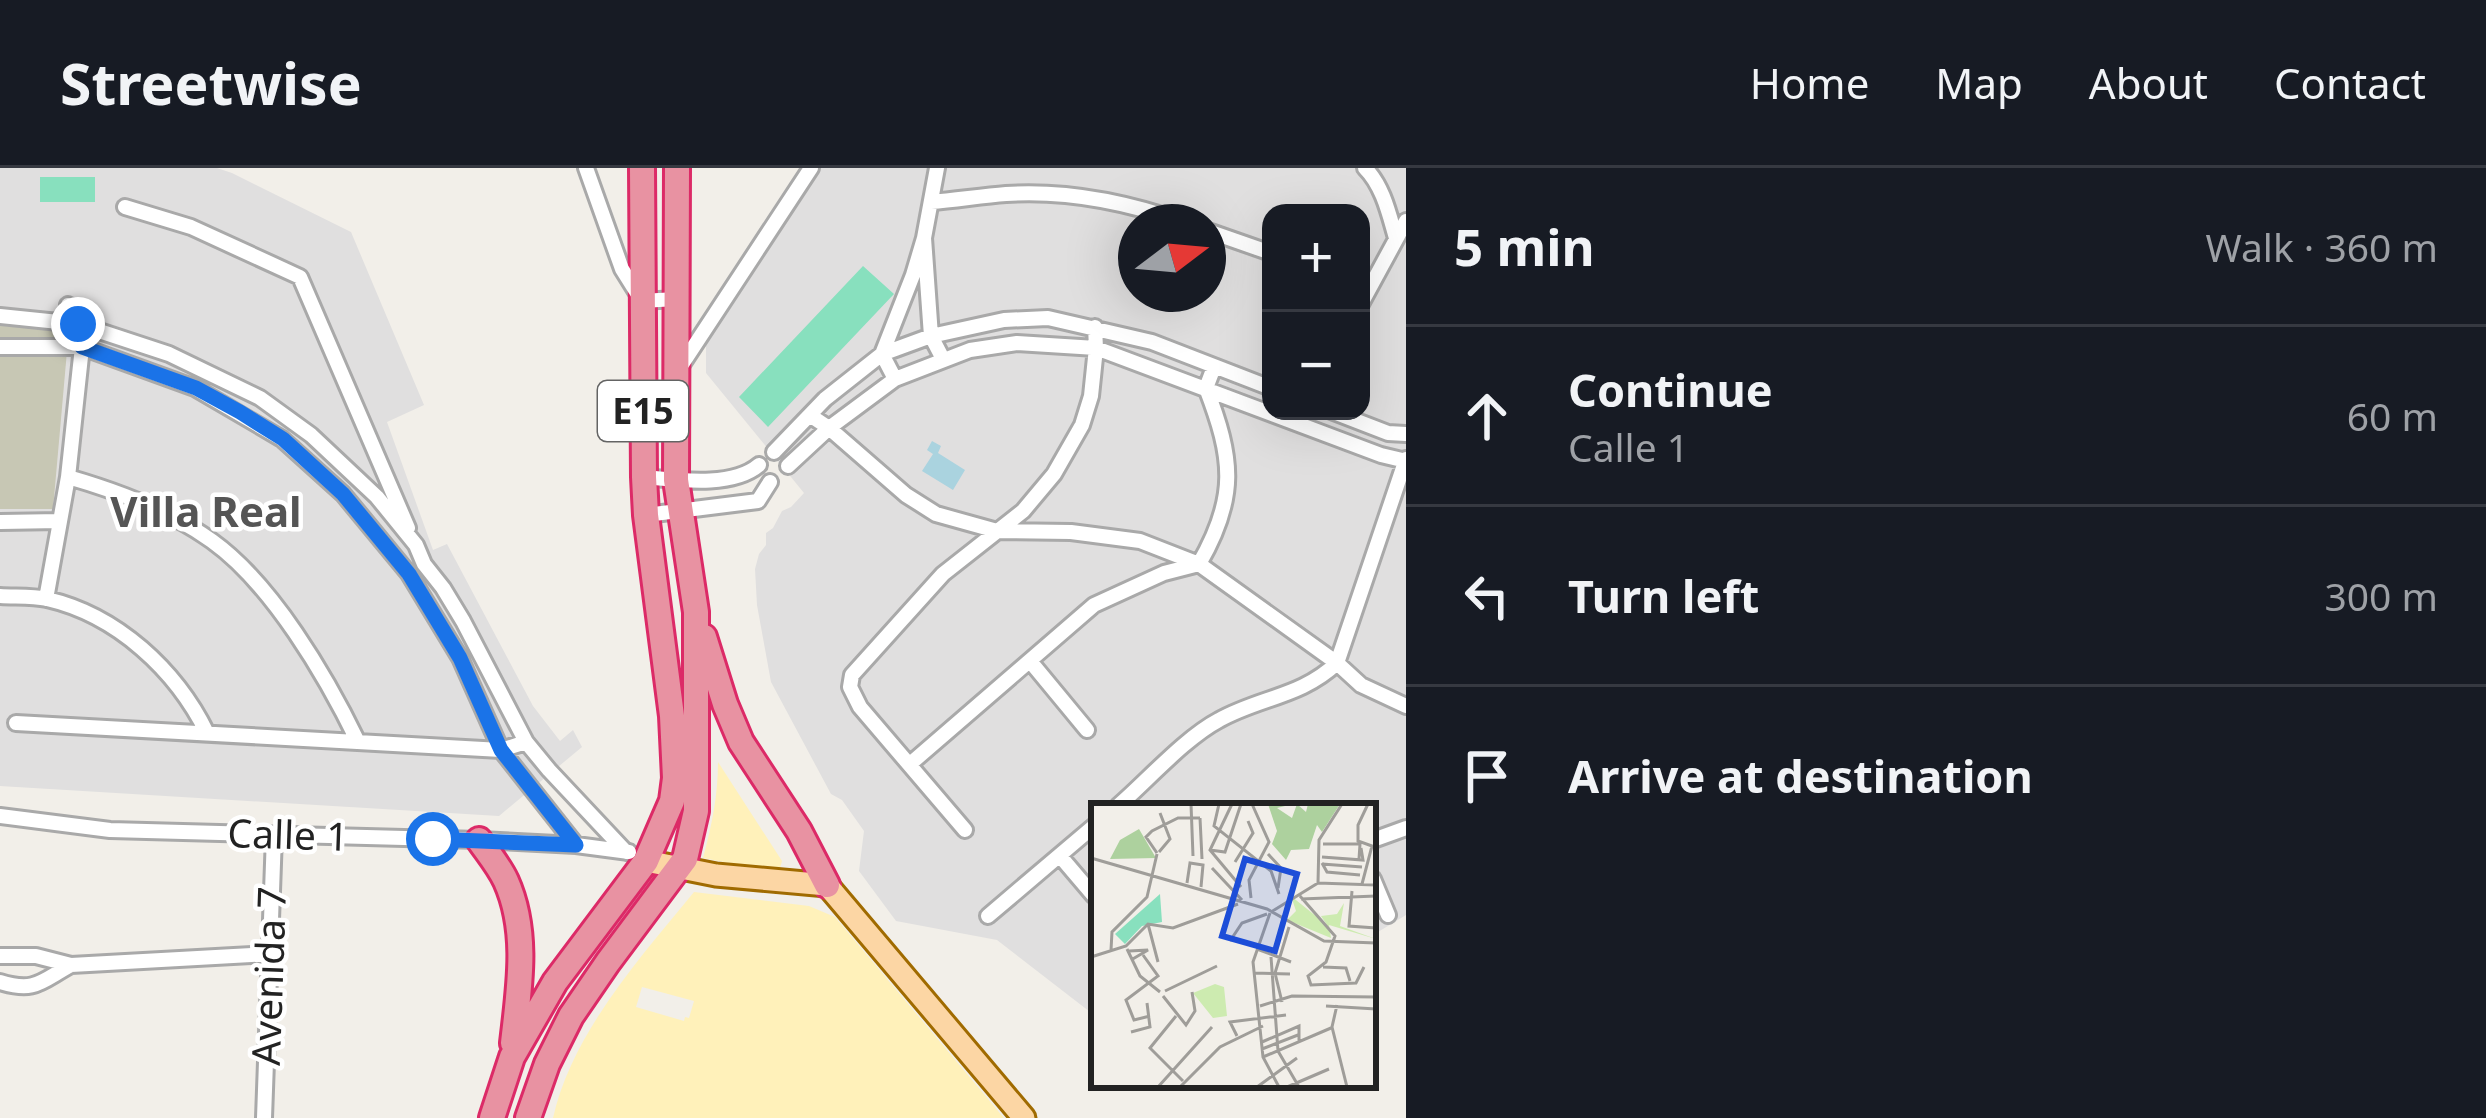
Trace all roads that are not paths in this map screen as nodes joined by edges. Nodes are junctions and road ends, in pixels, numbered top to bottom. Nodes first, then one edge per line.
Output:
1 (586, 168) edge
2 (642, 168) edge
3 (677, 168) edge
4 (811, 168) edge
5 (937, 168) edge
6 (1365, 168) edge
7 (931, 202) junction
8 (1125, 204) edge
9 (124, 207) dead end
10 (1406, 221) edge
11 (1226, 237) edge
12 (924, 238) junction
13 (1396, 238) junction
14 (1262, 250) edge
15 (1370, 282) edge
16 (676, 299) junction
17 (642, 301) junction
18 (68, 305) dead end
19 (0, 316) edge
20 (78, 324) junction
21 (1095, 327) junction
22 (931, 336) junction
23 (0, 347) edge
24 (82, 347) junction
25 (1096, 347) junction
26 (882, 354) junction
27 (943, 359) junction
28 (1214, 367) junction
29 (202, 369) junction
30 (676, 373) junction
31 (895, 379) junction
32 (1262, 385) edge
33 (196, 388) junction
34 (1206, 388) junction
35 (811, 416) junction
36 (1312, 420) edge
37 (1354, 420) edge
38 (296, 423) junction
39 (829, 428) junction
40 (1309, 428) junction
41 (1406, 434) edge
42 (283, 439) junction
43 (774, 452) dead end
44 (1405, 460) edge
45 (759, 465) dead end
46 (788, 466) dead end
47 (68, 477) junction
48 (644, 477) junction
49 (359, 479) junction
50 (738, 479) junction
51 (676, 480) junction
52 (770, 482) dead end
53 (343, 494) junction
54 (758, 501) junction
55 (680, 512) junction
56 (646, 515) junction
57 (60, 521) junction
58 (0, 522) edge
59 (998, 532) junction
60 (416, 544) junction
61 (424, 564) junction
62 (1199, 564) junction
63 (409, 574) junction
64 (0, 596) edge
65 (46, 599) junction
66 (696, 612) junction
67 (478, 650) junction
68 (460, 658) junction
69 (1030, 661) junction
70 (1336, 663) junction
71 (1406, 706) edge
72 (16, 723) dead end
73 (1087, 730) dead end
74 (207, 733) junction
75 (358, 742) junction
76 (526, 742) junction
77 (501, 750) junction
78 (910, 764) junction
79 (1121, 803) edge
80 (0, 816) edge
81 (1406, 828) edge
82 (1091, 829) edge
83 (965, 830) dead end
84 (274, 835) junction
85 (1376, 839) edge
86 (479, 840) junction
87 (576, 845) junction
88 (636, 856) junction
89 (1060, 856) junction
90 (680, 868) junction
91 (827, 885) junction
92 (1376, 886) edge
93 (1091, 892) edge
94 (1388, 915) dead end
95 (988, 916) dead end
96 (271, 954) junction
97 (0, 956) edge
98 (71, 965) junction
99 (0, 982) edge
100 (512, 1057) junction
101 (264, 1118) edge
102 (491, 1118) edge
103 (528, 1118) edge
104 (1024, 1118) edge

1 - 17 street
2 - 17 highway, E15
3 - 16 highway, E15
4 - 30 street
5 - 7 street
6 - 13 street
7 - 8 street
7 - 12 street
9 - 60 street
10 - 13 street
11 - 14 street
12 - 22 street
12 - 26 street
13 - 15 street
16 - 17 street
16 - 30 highway, E15
17 - 48 highway, E15
18 - 20 street
19 - 20 street
20 - 24 street
20 - 29 street
21 - 22 street
21 - 25 street
21 - 28 street
22 - 26 street
22 - 27 street
23 - 24 street
24 - 33 street
24 - 47 street
25 - 27 street
25 - 34 street
25 - 59 street
26 - 31 street
26 - 35 street
27 - 31 street
28 - 32 street
28 - 34 street
29 - 33 street
29 - 38 street
30 - 51 highway, E15
31 - 39 street
33 - 42 street
34 - 40 street
34 - 62 street
35 - 39 street
35 - 43 street
36 - 40 street
37 - 41 street
38 - 42 street
38 - 49 street
39 - 46 street
39 - 59 street
40 - 44 street
42 - 53 street
44 - 70 street
45 - 50 street
47 - 57 street
47 - 75 street
48 - 51 street
48 - 56 highway, E15
49 - 53 street
49 - 60 street
50 - 51 street
50 - 54 street
51 - 55 highway, E15
52 - 54 street
53 - 63 street
54 - 55 street
55 - 56 street
55 - 66 highway, E15
56 - 88 highway, E15
57 - 58 street
57 - 65 street
59 - 62 street
59 - 78 street
60 - 61 street
61 - 63 street
61 - 67 street
62 - 69 street
62 - 70 street
63 - 68 street
64 - 65 street
65 - 74 street
66 - 90 highway, E15
66 - 91 highway
67 - 68 street
67 - 76 street
68 - 77 street
69 - 73 street
69 - 78 street
70 - 71 street
70 - 79 street
72 - 74 street
74 - 75 street
75 - 77 street
76 - 77 street
76 - 88 street
77 - 87 street
78 - 83 street
80 - 84 street, Calle 1
81 - 85 street
82 - 89 street
84 - 86 street, Calle 1
84 - 96 street, Avenida 7
86 - 87 street, Calle 1
86 - 100 highway
87 - 88 street, Calle 1
88 - 90 main road
88 - 100 highway, E15
89 - 93 street
89 - 95 street
90 - 91 main road
90 - 103 highway, E15
91 - 104 main road
92 - 94 street
96 - 98 street
96 - 101 street, Avenida 7
97 - 98 street
98 - 99 street
100 - 102 highway, E15

